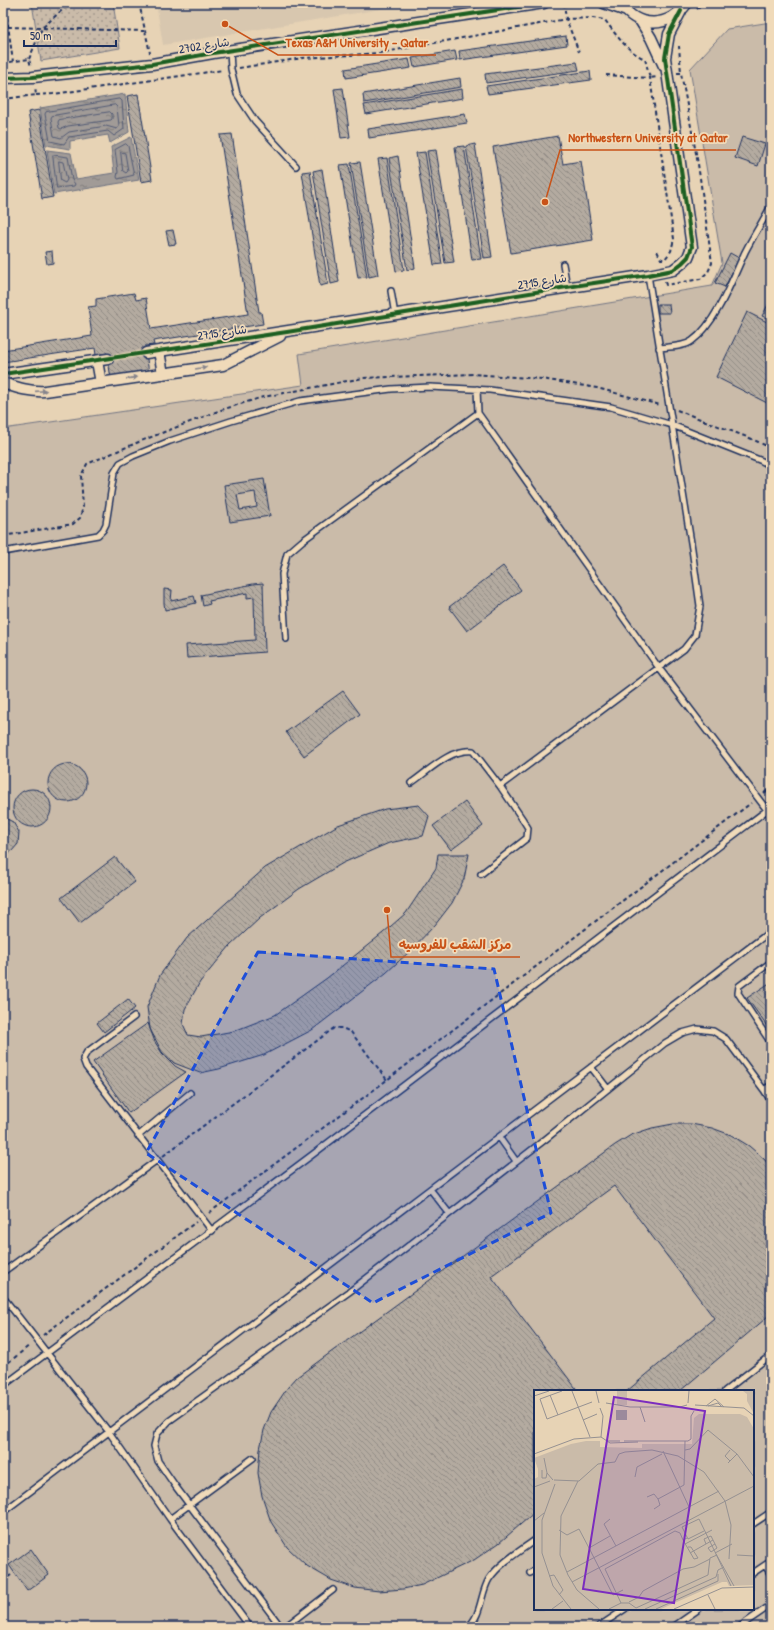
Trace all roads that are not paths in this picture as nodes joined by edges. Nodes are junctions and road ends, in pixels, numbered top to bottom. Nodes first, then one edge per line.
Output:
1 (544, 3) edge
2 (604, 3) edge
3 (622, 6) edge
4 (684, 7) edge
5 (640, 20) junction
6 (230, 52) junction
7 (667, 75) junction
8 (33, 77) junction
9 (3, 78) edge
10 (3, 85) edge
11 (296, 166) dead end
12 (771, 206) edge
13 (563, 264) dead end
14 (648, 275) junction
15 (566, 287) junction
16 (391, 290) dead end
17 (395, 315) junction
18 (286, 332) junction
19 (659, 348) junction
20 (159, 351) junction
21 (146, 353) tunnel mouth
22 (108, 359) tunnel mouth
23 (97, 361) junction
24 (3, 374) edge
25 (163, 374) junction
26 (3, 383) edge
27 (101, 383) junction
28 (477, 389) junction
29 (478, 413) junction
30 (672, 426) junction
31 (771, 466) edge
32 (3, 552) edge
33 (286, 639) dead end
34 (659, 668) junction
35 (411, 783) dead end
36 (500, 786) junction
37 (769, 809) edge
38 (481, 874) dead end
39 (771, 931) edge
40 (771, 962) edge
41 (134, 1017) dead end
42 (771, 1043) edge
43 (591, 1067) junction
44 (771, 1085) edge
45 (608, 1089) junction
46 (764, 1090) junction
47 (190, 1093) dead end
48 (771, 1101) edge
49 (138, 1136) junction
50 (499, 1137) junction
51 (157, 1160) junction
52 (516, 1161) junction
53 (430, 1189) junction
54 (449, 1213) junction
55 (212, 1231) junction
56 (3, 1272) edge
57 (3, 1296) edge
58 (47, 1353) junction
59 (771, 1355) edge
60 (3, 1386) edge
61 (726, 1390) edge
62 (109, 1432) junction
63 (253, 1458) dead end
64 (189, 1505) junction
65 (3, 1512) edge
66 (771, 1512) edge
67 (170, 1519) junction
68 (754, 1523) edge
69 (534, 1541) edge
70 (771, 1561) edge
71 (764, 1565) junction
72 (534, 1571) edge
73 (754, 1572) edge
74 (530, 1573) dead end
75 (771, 1575) edge
76 (333, 1590) dead end
77 (771, 1605) edge
78 (624, 1610) edge
79 (698, 1610) edge
80 (250, 1627) edge
81 (281, 1627) edge
82 (285, 1627) edge
83 (468, 1627) edge
84 (598, 1627) edge
85 (673, 1627) edge
86 (739, 1627) edge

1 - 6 street, شارع 2702
2 - 3 street
3 - 5 street
4 - 5 street
4 - 7 street, شارع 2715
5 - 7 street, شارع 2715
6 - 8 street, شارع 2702
6 - 11 lane
7 - 14 street, شارع 2715
8 - 9 street, شارع 2702
8 - 10 street, شارع 2702
12 - 19 lane
13 - 15 lane
14 - 15 street, شارع 2715
14 - 19 lane
15 - 17 street, شارع 2715
16 - 17 lane
17 - 18 street, شارع 2715
18 - 20 street, شارع 2715
25 -> 18 street, شارع 2715
19 - 30 lane
20 - 21 street, شارع 2715
20 - 25 street
22 - 23 street
23 - 24 street
23 - 27 street
27 -> 25 street, شارع 2715
26 -> 27 street, شارع 2715
28 - 29 lane
28 - 30 lane
28 - 32 lane
29 - 33 lane
29 - 34 lane
30 - 31 lane
30 - 34 lane
34 - 36 lane
34 - 37 lane
35 - 36 lane
36 - 38 lane
37 - 55 lane
39 - 43 lane
40 - 42 lane
41 - 49 lane
43 - 45 lane
43 - 50 lane
44 - 46 lane
45 - 46 lane
45 - 52 lane
46 - 48 lane
47 - 49 lane
49 - 51 lane
50 - 52 lane
50 - 53 lane
51 - 55 lane
51 - 56 lane
52 - 54 lane
53 - 54 lane
53 - 62 lane
54 - 64 lane
55 - 58 lane
57 - 58 lane
58 - 60 lane
58 - 62 lane
59 - 61 lane
62 - 65 lane
62 - 67 lane
63 - 64 lane
64 - 67 lane
64 - 81 lane
66 - 68 lane
67 - 80 lane
69 - 83 lane
70 - 71 lane
71 - 73 lane
71 - 75 lane
72 - 74 lane
76 - 82 lane
77 - 86 lane
78 - 84 lane
79 - 85 lane

